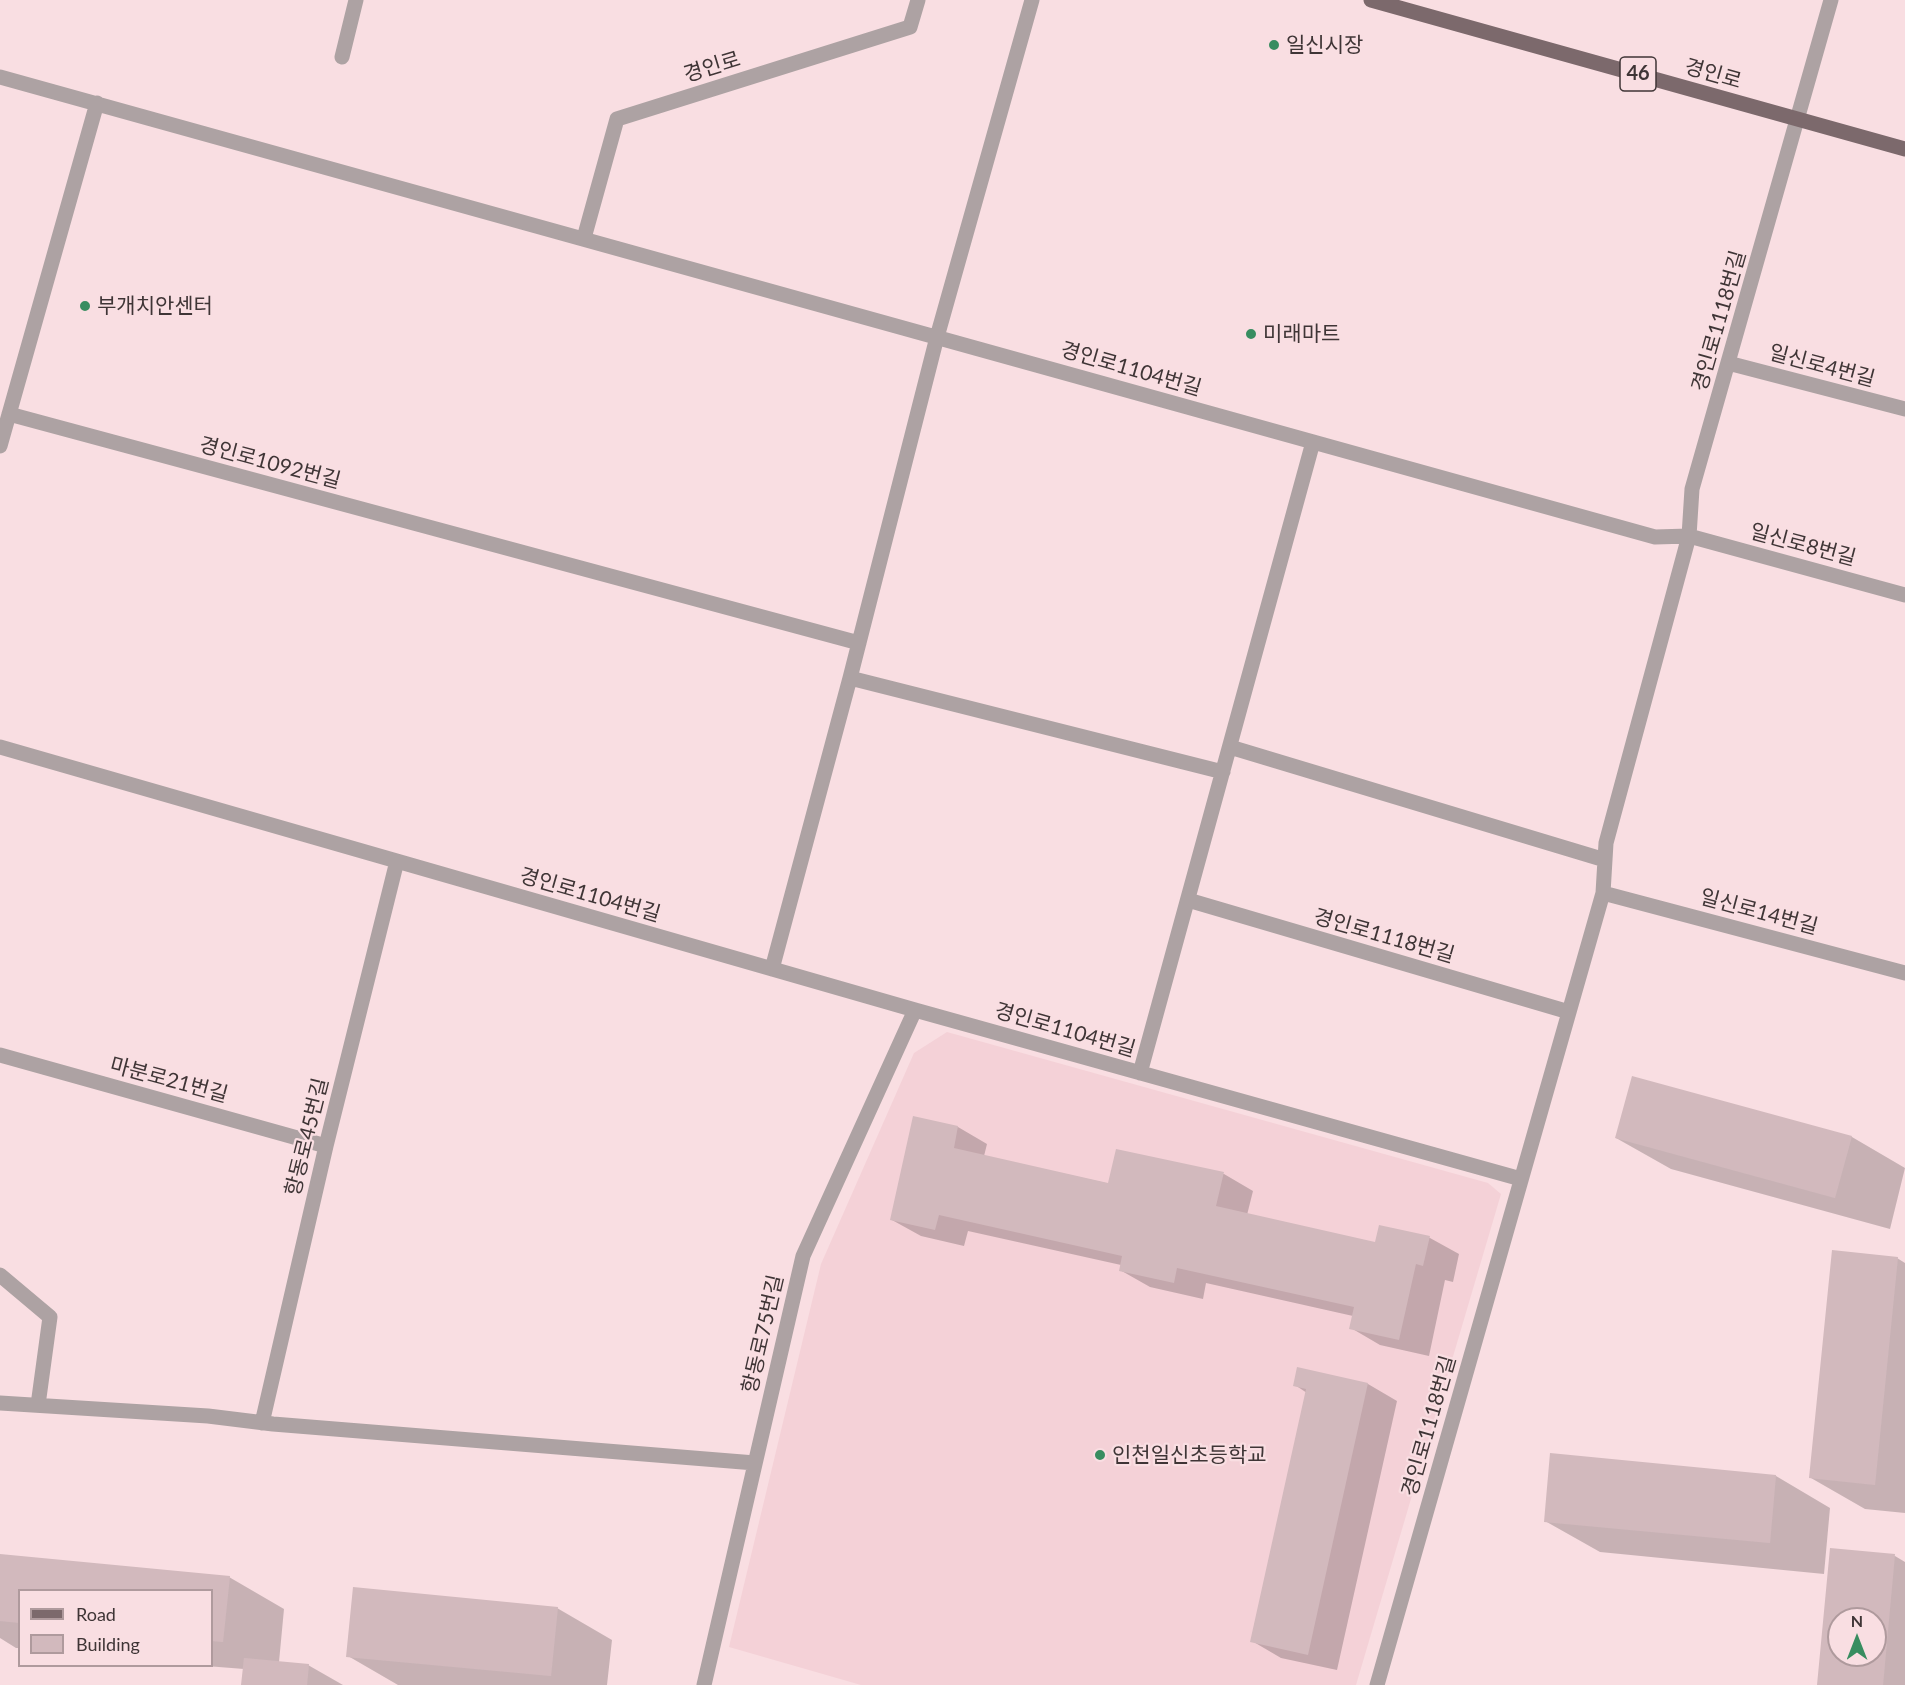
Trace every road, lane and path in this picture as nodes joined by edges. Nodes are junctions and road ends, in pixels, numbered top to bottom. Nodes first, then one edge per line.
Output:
1 (356, 0) edge
2 (918, 0) edge
3 (1032, 0) edge
4 (1371, 0) edge
5 (1831, 0) edge
6 (342, 57) dead end
7 (0, 77) edge
8 (97, 103) junction
9 (1798, 119) junction
10 (1905, 149) edge
11 (584, 238) junction
12 (937, 337) junction
13 (1728, 363) junction
14 (1905, 410) edge
15 (9, 414) junction
16 (1313, 442) junction
17 (0, 446) edge
18 (1689, 536) junction
19 (1905, 595) edge
20 (859, 643) junction
21 (849, 678) junction
22 (0, 747) edge
23 (1230, 747) junction
24 (1223, 772) junction
25 (1605, 860) junction
26 (397, 861) junction
27 (1603, 893) junction
28 (1188, 900) junction
29 (772, 969) junction
30 (1905, 973) edge
31 (915, 1010) junction
32 (1569, 1012) junction
33 (0, 1055) edge
34 (1140, 1073) junction
35 (326, 1146) junction
36 (1521, 1179) junction
37 (0, 1275) edge
38 (0, 1402) edge
39 (38, 1405) junction
40 (262, 1422) junction
41 (755, 1463) junction
42 (704, 1685) edge
43 (1377, 1685) edge

1 - 6 street
2 - 11 street, 경인로
3 - 12 street
4 - 9 main road, 경인로 / 46
5 - 9 street, 경인로1118번길
7 - 8 street
8 - 11 street
8 - 15 street
9 - 10 main road, 경인로 / 46
9 - 13 street, 경인로1118번길
11 - 12 street, 경인로1104번길
12 - 16 street, 경인로1104번길
12 - 20 street
13 - 14 street, 일신로4번길
13 - 18 street, 경인로1118번길
15 - 17 street
15 - 20 street, 경인로1092번길
16 - 18 street
16 - 23 street
18 - 19 street, 일신로8번길
18 - 25 street, 경인로1118번길
20 - 21 street
21 - 24 street
21 - 29 street
22 - 26 street
23 - 24 street
23 - 25 street
24 - 28 street
25 - 27 street, 경인로1118번길
26 - 29 street, 경인로1104번길
26 - 35 street, 항동로45번길
27 - 30 street, 일신로14번길
27 - 32 street, 경인로1118번길
28 - 32 street, 경인로1118번길
28 - 34 street
29 - 31 street, 경인로1104번길
31 - 34 street, 경인로1104번길
31 - 41 street, 항동로75번길
32 - 36 street, 경인로1118번길
33 - 35 street, 마분로21번길
34 - 36 street
35 - 40 street, 항동로45번길
36 - 43 street, 경인로1118번길
37 - 39 street
38 - 39 street
39 - 40 street
40 - 41 street
41 - 42 street, 항동로75번길

